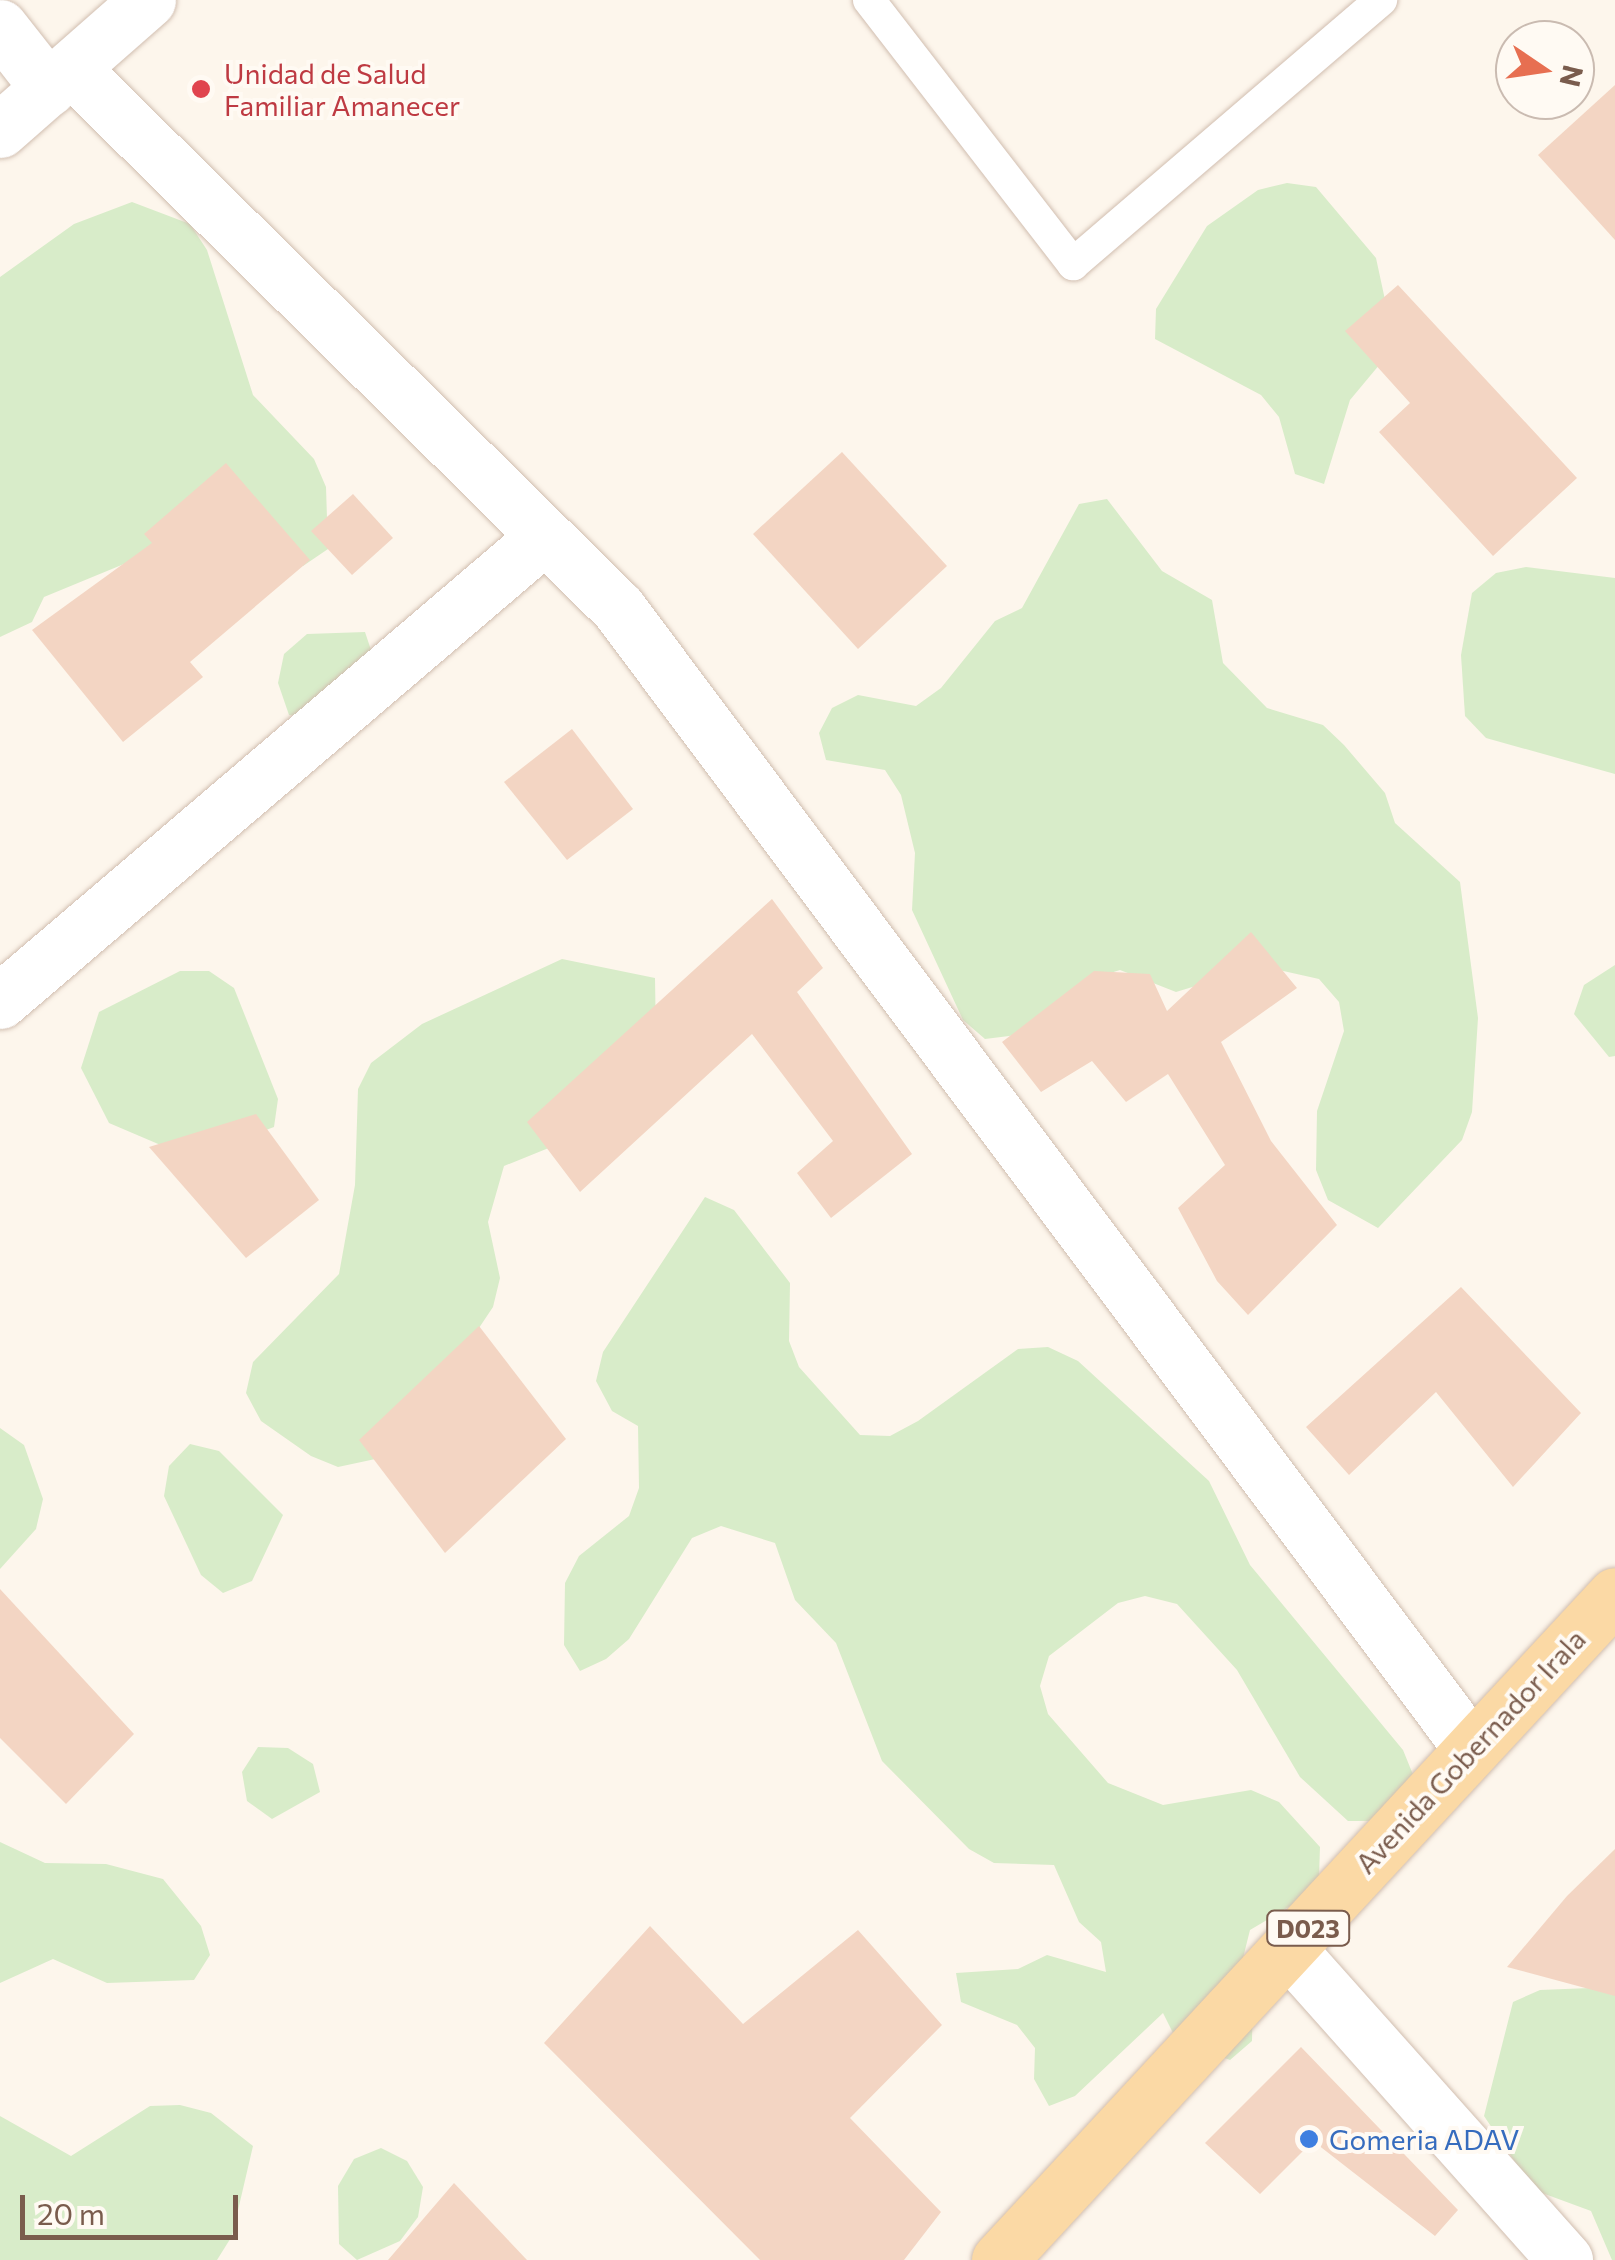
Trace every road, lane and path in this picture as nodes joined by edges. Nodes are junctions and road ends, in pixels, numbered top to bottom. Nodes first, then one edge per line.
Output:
1 (148, 0) edge
2 (869, 0) edge
3 (1381, 0) edge
4 (0, 27) edge
5 (60, 78) junction
6 (0, 130) edge
7 (544, 536) junction
8 (0, 1001) edge
9 (1615, 1595) edge
10 (1470, 1747) junction
11 (1289, 1950) junction
12 (999, 2260) edge
13 (1564, 2260) edge

1 - 5 street
2 - 3 lane
4 - 5 street
5 - 6 street
5 - 7 street
7 - 8 street
7 - 10 street
9 - 10 main road, Avenida Gobernador Irala / D023
10 - 11 main road, Avenida Gobernador Irala / D023
11 - 12 main road, Avenida Gobernador Irala / D023
11 - 13 street

